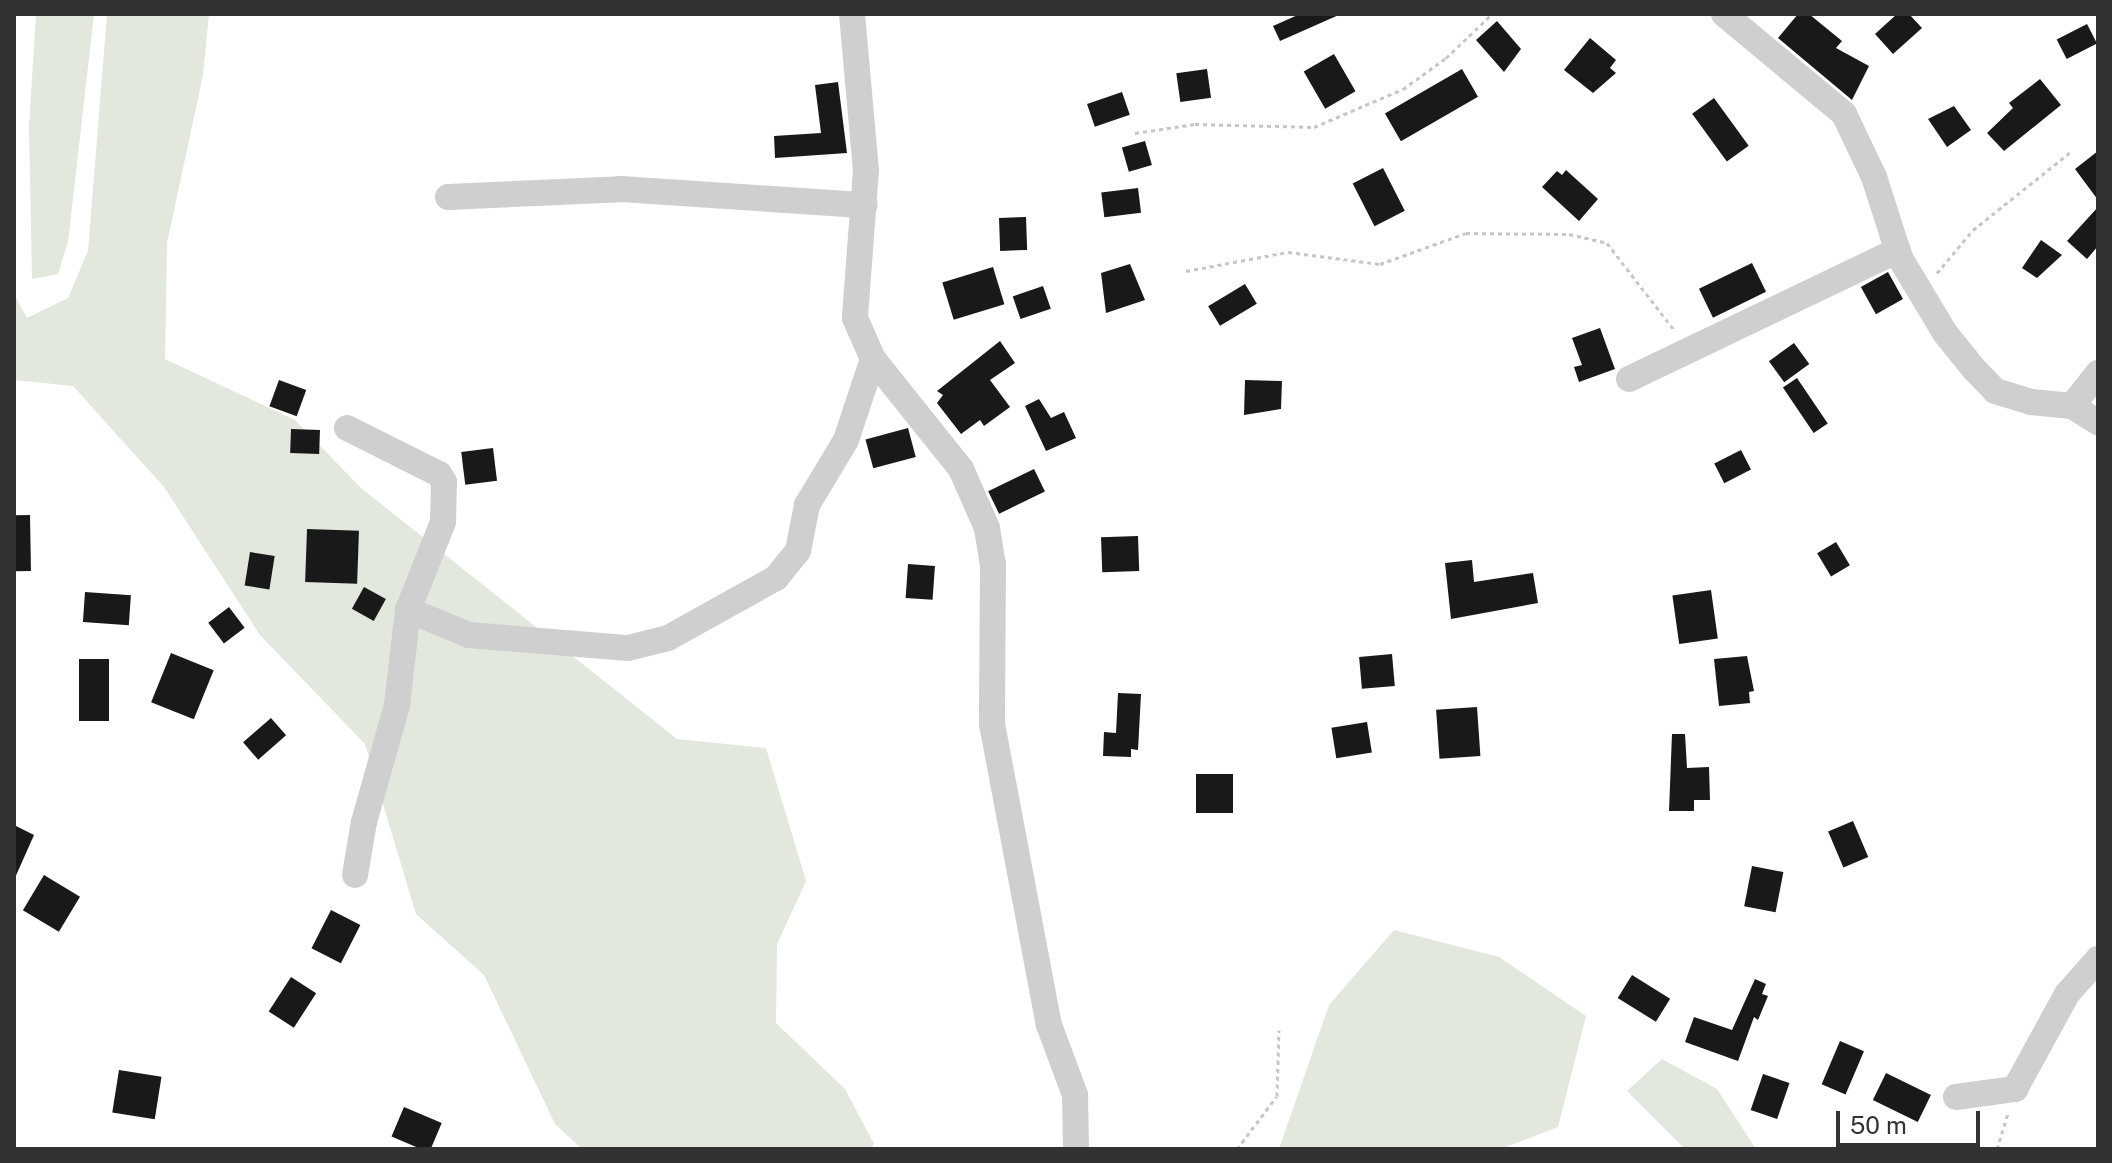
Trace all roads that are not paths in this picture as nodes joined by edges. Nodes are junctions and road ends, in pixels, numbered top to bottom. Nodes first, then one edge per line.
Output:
1 (852, 14) edge
2 (1724, 14) edge
3 (448, 197) dead end
4 (864, 205) junction
5 (1898, 250) junction
6 (873, 359) junction
7 (2098, 373) edge
8 (1629, 379) dead end
9 (2072, 406) junction
10 (2098, 422) edge
11 (347, 428) dead end
12 (408, 610) junction
13 (355, 875) dead end
14 (2098, 959) edge
15 (1956, 1097) dead end
16 (1076, 1149) edge

1 - 4 street
2 - 5 street
3 - 4 street
4 - 6 street
5 - 8 street
5 - 9 street
6 - 12 street
6 - 16 street
7 - 9 street
9 - 10 street
11 - 12 street
12 - 13 street
14 - 15 street

